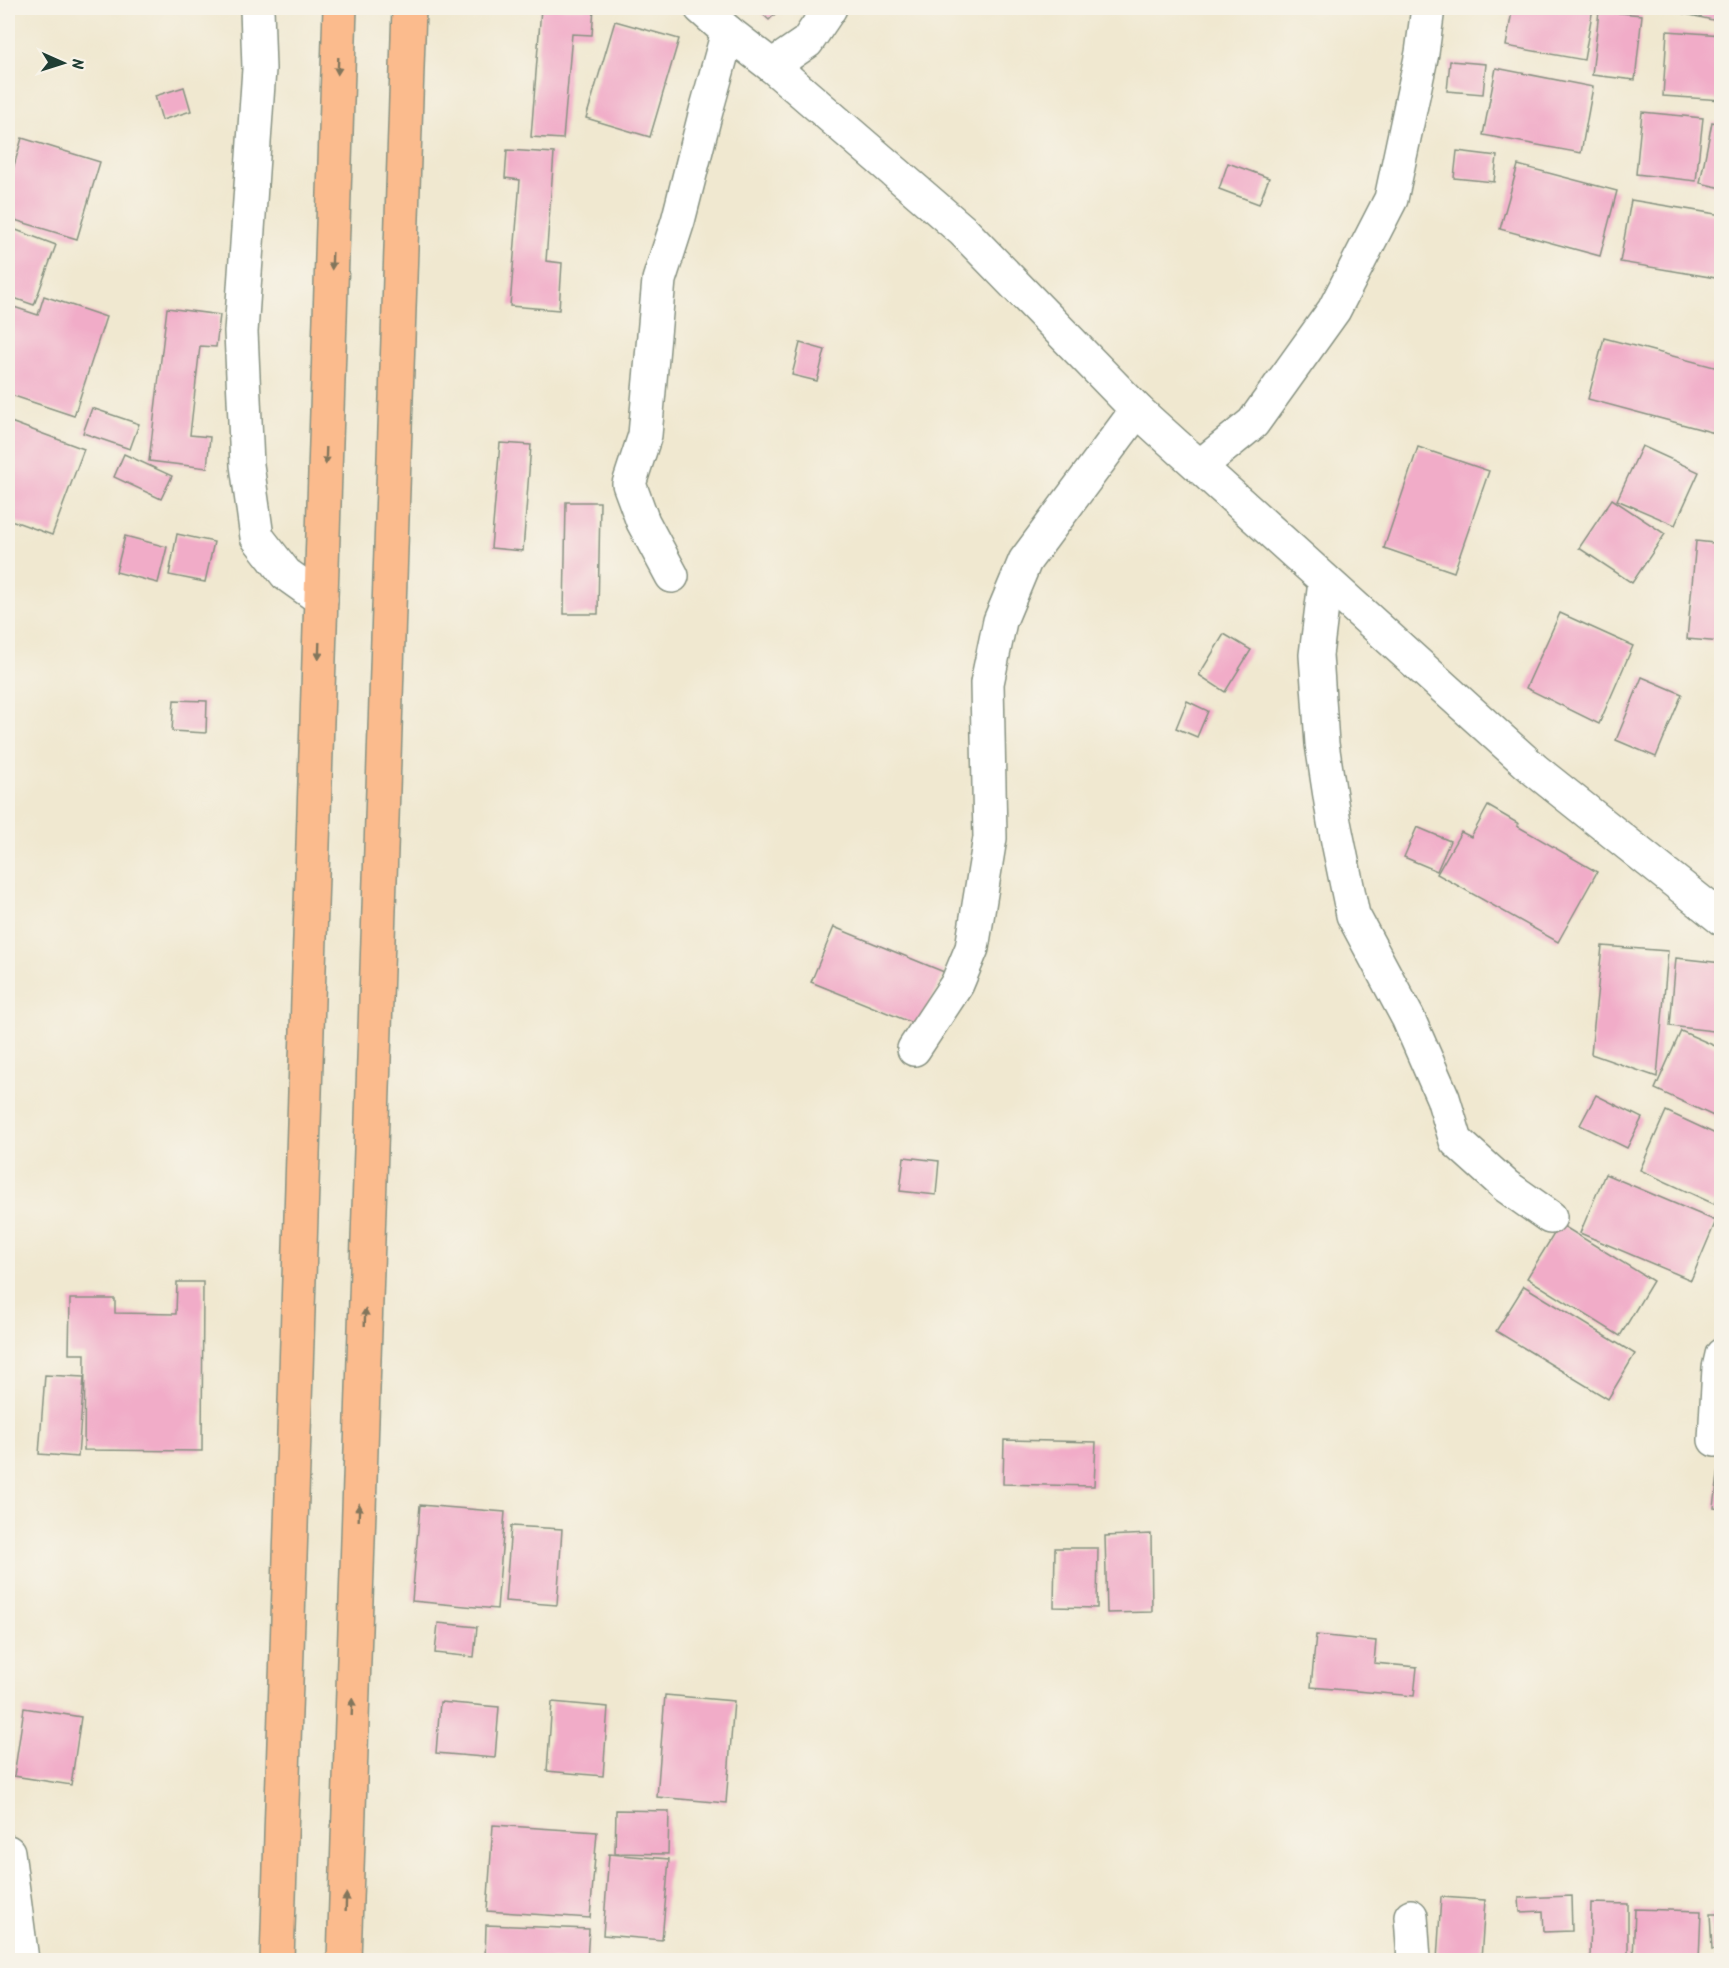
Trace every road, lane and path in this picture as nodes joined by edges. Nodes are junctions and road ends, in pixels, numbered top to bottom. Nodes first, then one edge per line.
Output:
1 (257, 8) edge
2 (340, 8) edge
3 (409, 8) edge
4 (700, 8) edge
5 (830, 8) edge
6 (1428, 8) edge
7 (728, 32) junction
8 (772, 66) junction
9 (1137, 410) junction
10 (1200, 466) junction
11 (672, 576) dead end
12 (1325, 582) junction
13 (321, 599) junction
14 (1722, 919) edge
15 (914, 1049) dead end
16 (1550, 1217) dead end
17 (1722, 1355) edge
18 (1715, 1440) dead end
19 (8, 1852) edge
20 (1411, 1916) dead end
21 (22, 1960) edge
22 (277, 1960) edge
23 (344, 1960) edge
24 (1414, 1960) edge

1 - 13 street
2 -> 13 highway
23 -> 3 highway
4 - 7 street
5 - 8 street
6 - 10 street
7 - 8 street
7 - 11 street
8 - 9 street
9 - 10 street
9 - 15 street
10 - 12 street
12 - 14 street
12 - 16 street
13 -> 22 highway
17 - 18 street
19 - 21 street
20 - 24 street

